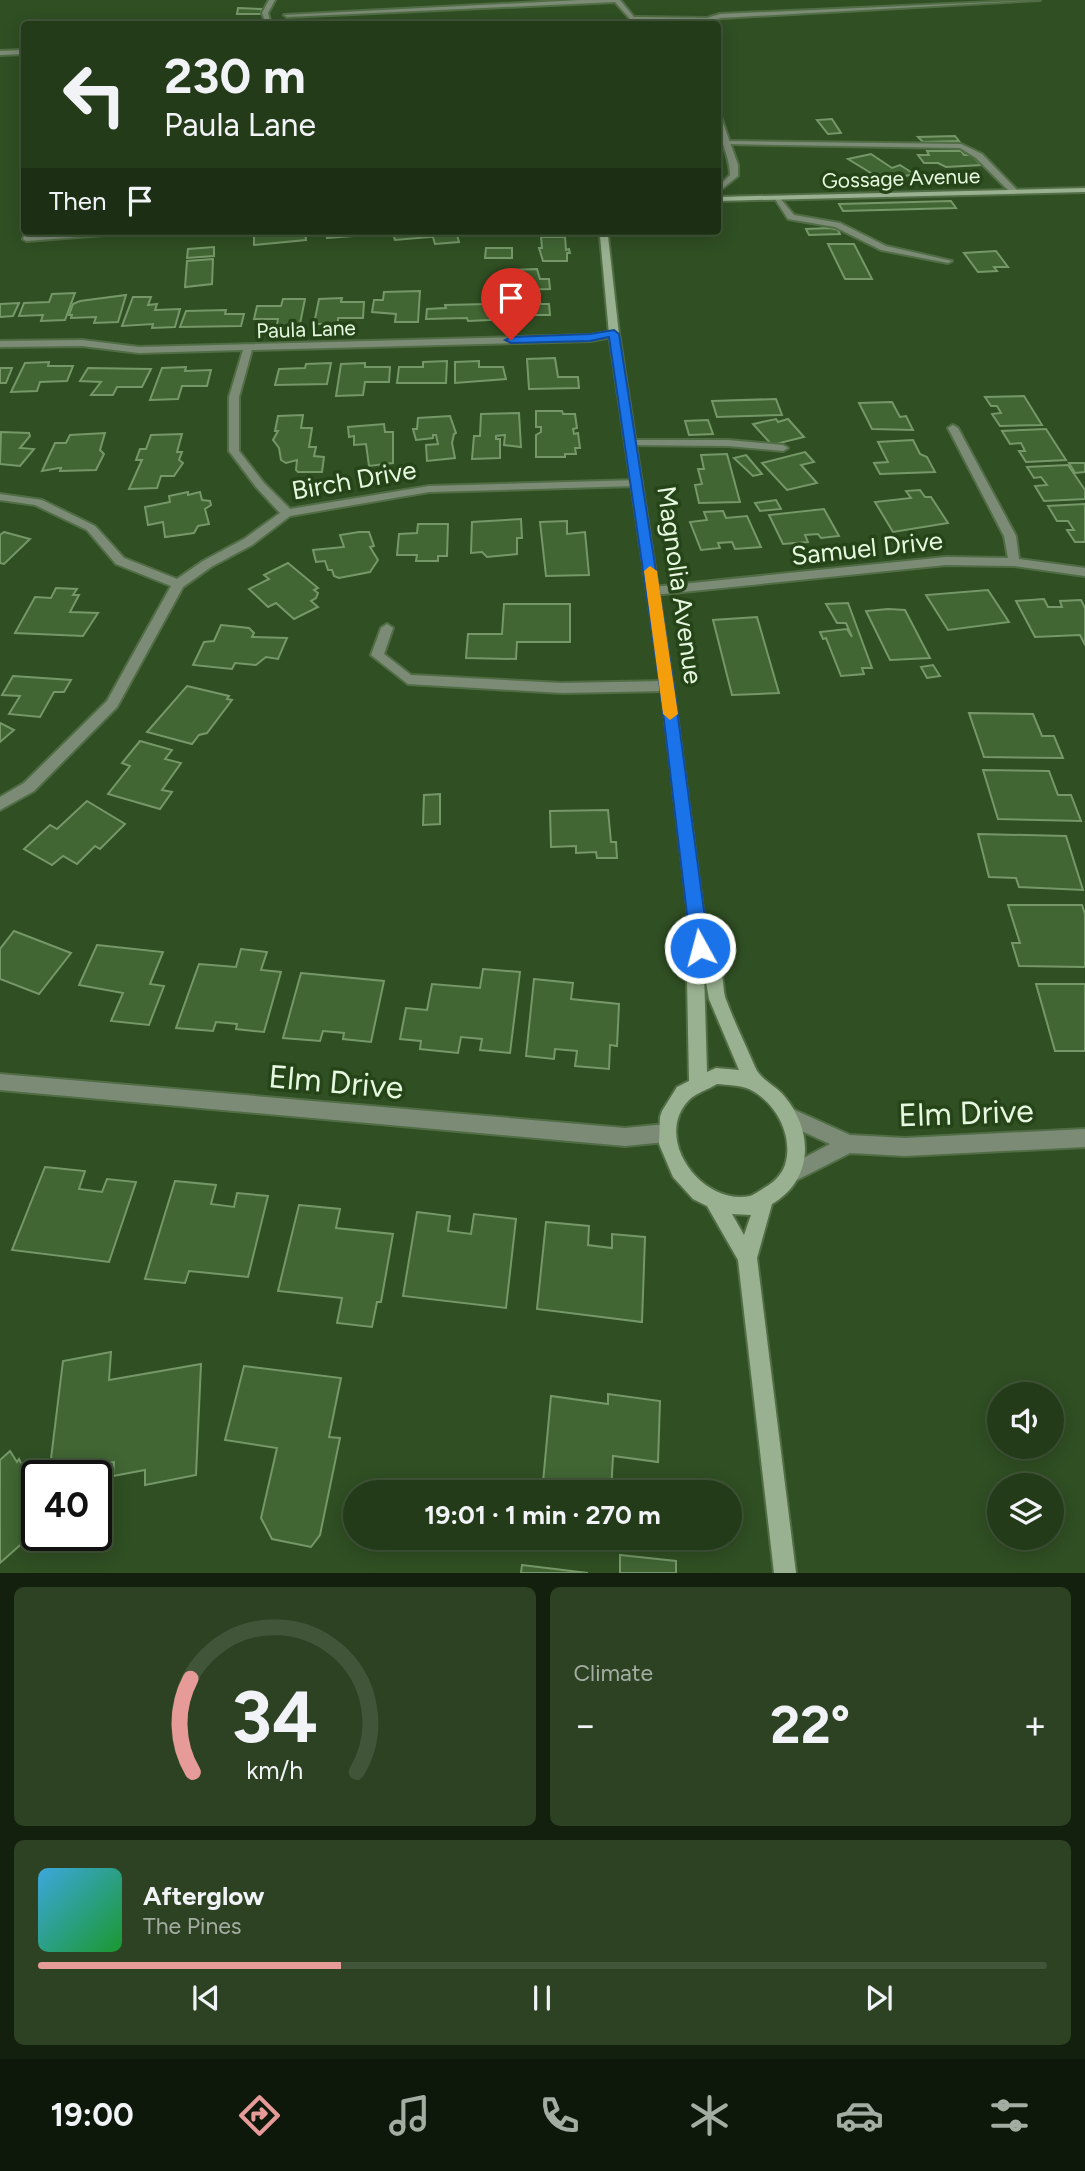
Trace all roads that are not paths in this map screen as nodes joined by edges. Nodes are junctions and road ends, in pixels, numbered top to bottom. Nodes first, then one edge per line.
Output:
1 (272, 0) edge
2 (616, 0) edge
3 (1037, 0) edge
4 (971, 1) edge
5 (287, 15) dead end
6 (707, 19) junction
7 (267, 21) edge
8 (702, 21) edge
9 (21, 52) edge
10 (0, 53) edge
11 (721, 126) edge
12 (727, 143) junction
13 (721, 187) edge
14 (1085, 190) edge
15 (1015, 192) junction
16 (721, 199) edge
17 (779, 199) junction
18 (605, 235) edge
19 (948, 261) dead end
20 (614, 334) junction
21 (0, 344) edge
22 (248, 348) junction
23 (953, 428) dead end
24 (631, 443) junction
25 (783, 448) dead end
26 (637, 483) junction
27 (0, 497) edge
28 (287, 513) junction
29 (1014, 562) junction
30 (1085, 572) edge
31 (178, 584) junction
32 (653, 590) junction
33 (387, 628) dead end
34 (667, 687) junction
35 (0, 804) edge
36 (700, 948) junction
37 (698, 1081) junction
38 (753, 1082) junction
39 (2, 1087) edge
40 (788, 1116) junction
41 (666, 1133) junction
42 (1085, 1138) edge
43 (849, 1144) junction
44 (791, 1174) junction
45 (764, 1201) junction
46 (715, 1202) junction
47 (747, 1258) junction
48 (785, 1573) edge

1 - 7 street
2 - 5 street
2 - 6 street
3 - 4 street
4 - 6 street
6 - 8 street
9 - 10 street
11 - 12 street
12 - 13 street
12 - 15 street
14 - 15 street, Gossage Avenue
15 - 17 street, Gossage Avenue
16 - 17 street, Gossage Avenue
17 - 19 street
18 - 20 street, Magnolia Avenue
20 - 22 street, Paula Lane
20 - 24 street, Magnolia Avenue
21 - 22 street, Paula Lane
22 - 28 street
23 - 29 street
24 - 25 street
24 - 26 street, Magnolia Avenue
26 - 28 street, Birch Drive
26 - 32 street, Magnolia Avenue
27 - 31 street
28 - 31 street, Birch Drive
29 - 30 street, Samuel Drive
29 - 32 street, Samuel Drive
31 - 35 street, Birch Drive
32 - 34 street, Magnolia Avenue
33 - 34 street
34 - 36 street, Magnolia Avenue
36 - 37 street, Magnolia Avenue
36 - 38 street, Magnolia Avenue
37 - 38 street
37 - 41 street
38 - 40 street
39 - 41 street, Elm Drive
40 - 43 street, Elm Drive
40 - 44 street
41 - 46 street
42 - 43 street, Elm Drive
43 - 44 street
44 - 45 street
45 - 46 street
45 - 47 street
46 - 47 street
47 - 48 street

